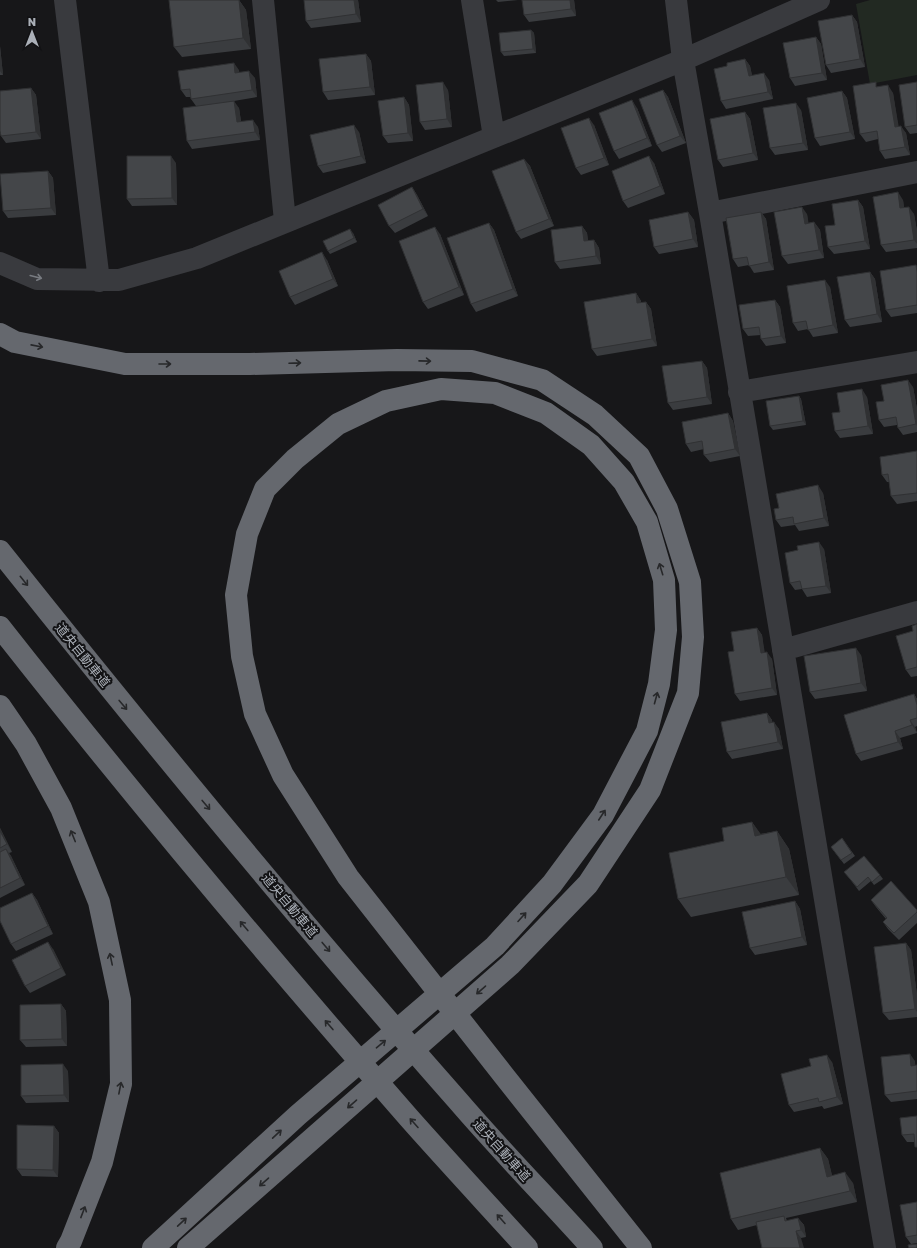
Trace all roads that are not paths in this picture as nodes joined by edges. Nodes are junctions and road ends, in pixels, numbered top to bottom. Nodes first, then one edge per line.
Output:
1 (65, 0) edge
2 (263, 0) edge
3 (472, 0) edge
4 (676, 0) edge
5 (819, 0) edge
6 (683, 60) junction
7 (494, 137) junction
8 (917, 172) edge
9 (710, 213) junction
10 (285, 221) junction
11 (0, 263) edge
12 (99, 281) junction
13 (0, 334) edge
14 (917, 362) edge
15 (739, 392) junction
16 (0, 551) edge
17 (917, 612) edge
18 (0, 628) edge
19 (783, 650) junction
20 (0, 706) edge
21 (67, 1248) edge
22 (153, 1248) edge
23 (188, 1248) edge
24 (528, 1248) edge
25 (592, 1248) edge
26 (641, 1248) edge
27 (885, 1248) edge

1 - 12 street
2 - 10 street
3 - 7 street
4 - 6 street
5 - 6 street
6 - 7 street
6 - 9 street
7 - 10 street
8 - 9 street
9 - 15 street
10 - 12 street
11 -> 12 street
13 -> 23 highway
14 - 15 street
15 - 19 street
16 -> 25 highway, 道央自動車道
17 - 19 street
24 -> 18 highway
19 - 27 street
21 -> 20 highway
22 -> 26 highway

